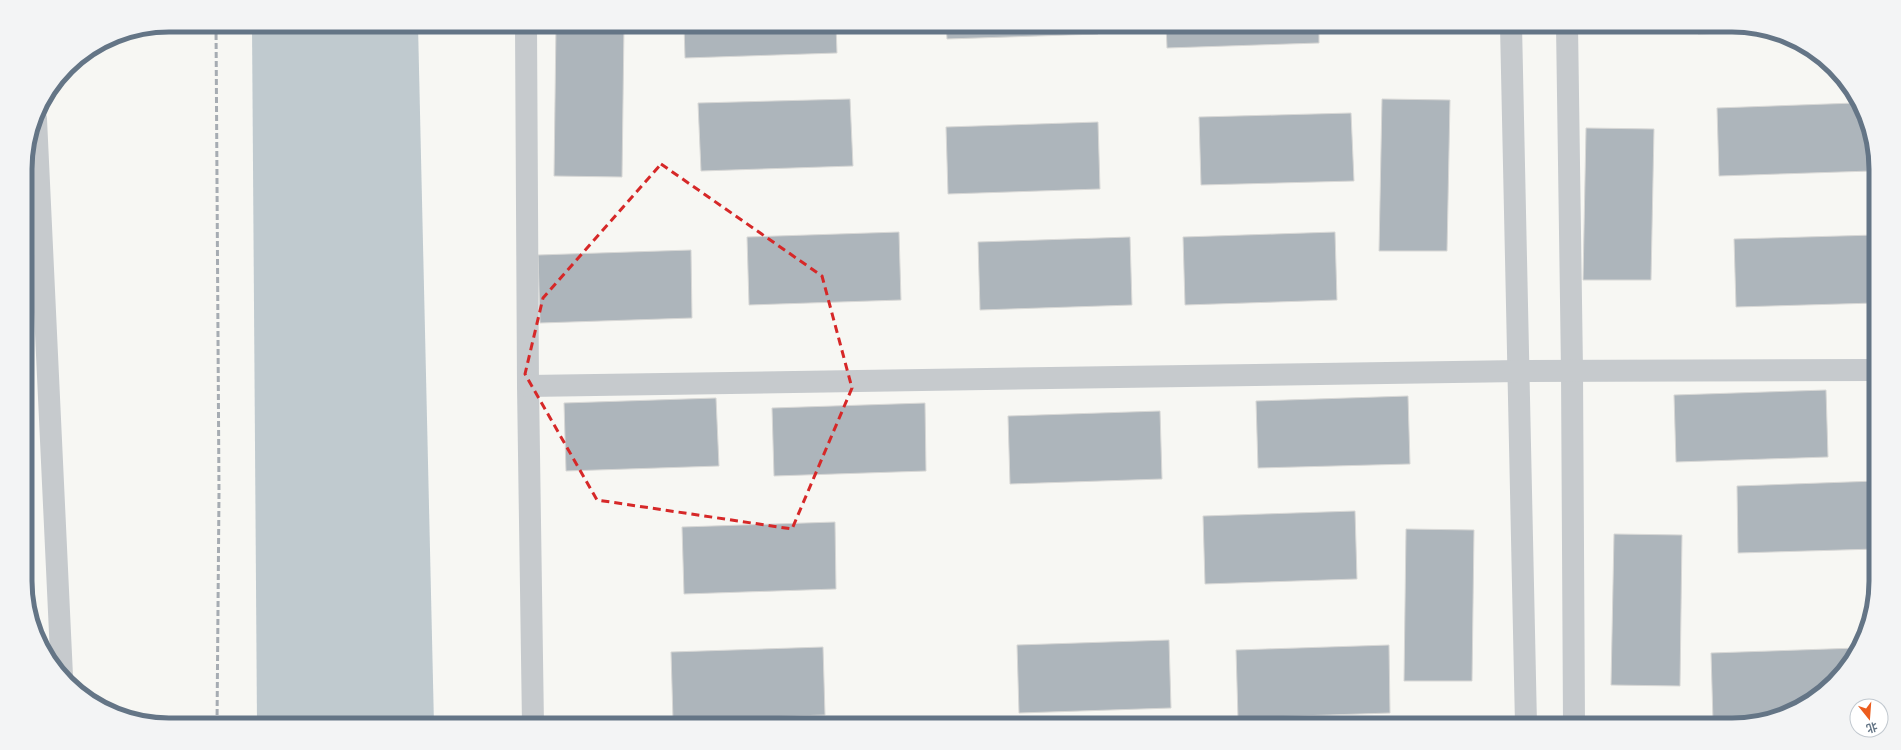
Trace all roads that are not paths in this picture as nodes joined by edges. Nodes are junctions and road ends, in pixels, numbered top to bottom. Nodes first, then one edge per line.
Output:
1 (526, 32) edge
2 (1511, 32) edge
3 (1567, 32) edge
4 (37, 135) edge
5 (1520, 370) junction
6 (1572, 370) junction
7 (1869, 370) edge
8 (528, 386) junction
9 (61, 665) edge
10 (532, 718) edge
11 (1526, 718) edge
12 (1574, 718) edge

1 - 8 street
2 - 5 street
3 - 6 street
4 - 9 street
5 - 6 street
5 - 8 street
5 - 11 street
6 - 7 street
6 - 12 street
8 - 10 street

